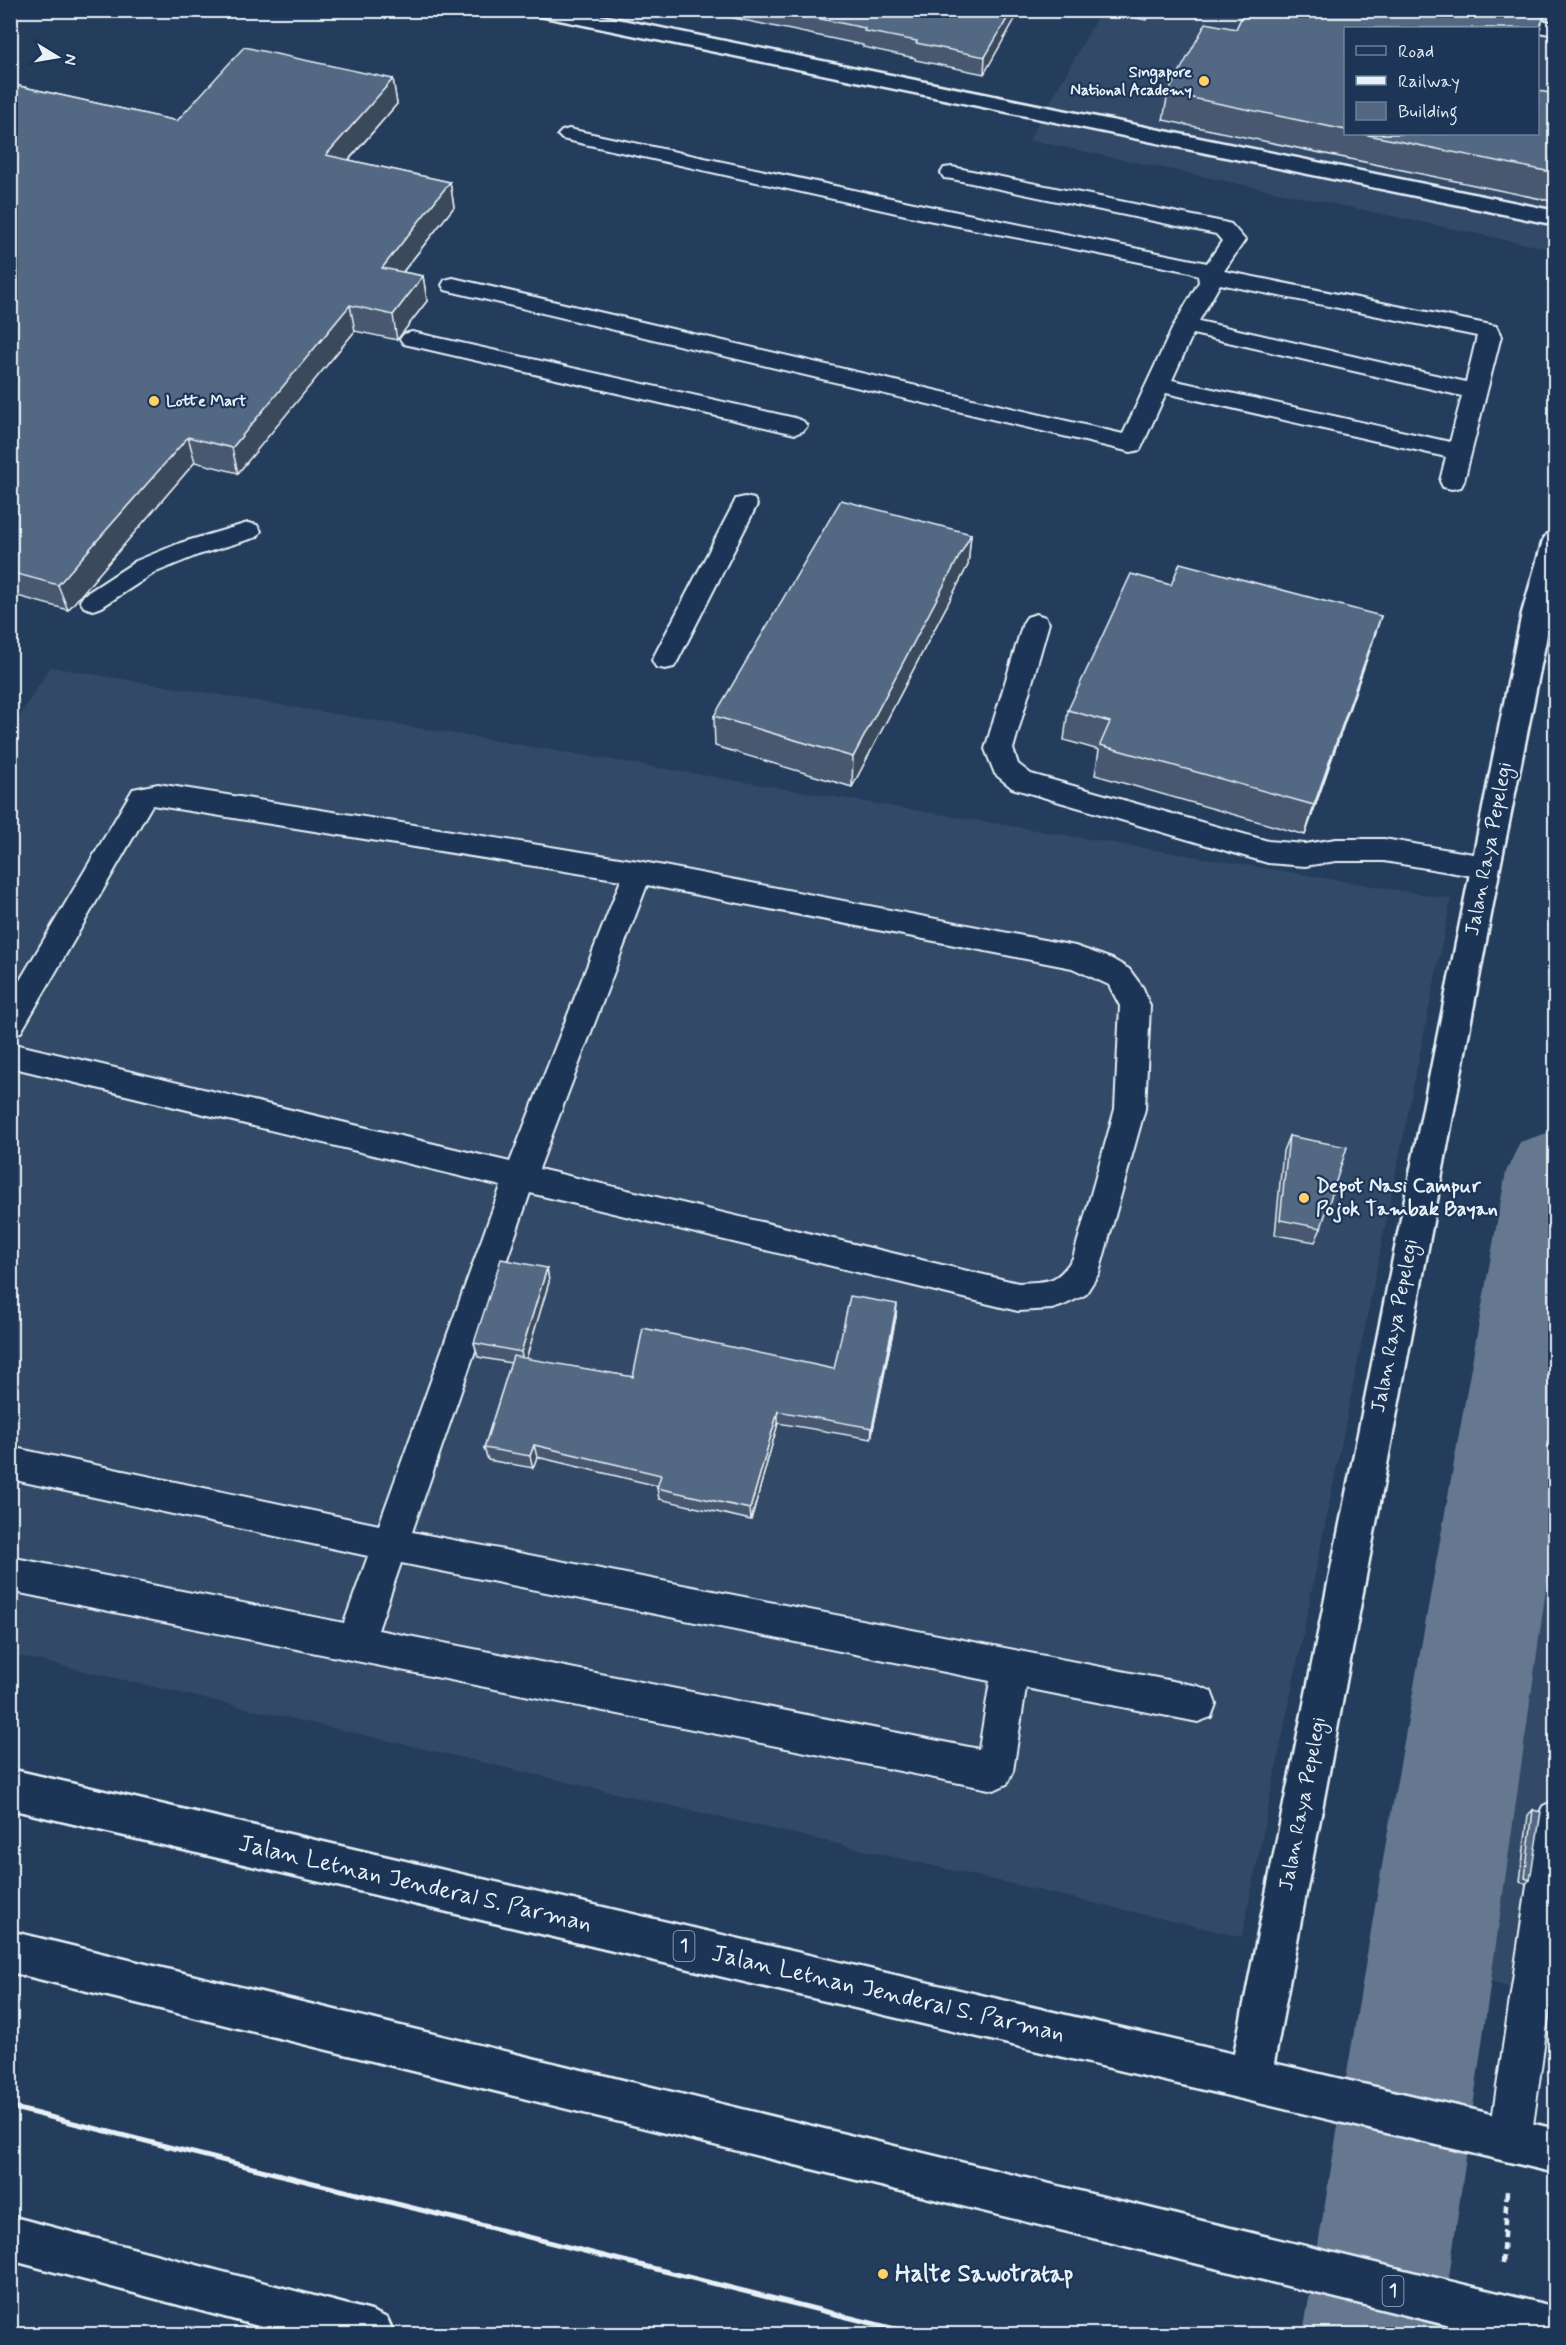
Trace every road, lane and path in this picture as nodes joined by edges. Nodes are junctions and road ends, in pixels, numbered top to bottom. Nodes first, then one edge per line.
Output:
1 (540, 10) edge
2 (1455, 10) edge
3 (1556, 28) edge
4 (569, 135) dead end
5 (952, 172) dead end
6 (1556, 218) edge
7 (1210, 275) junction
8 (453, 285) dead end
9 (1185, 325) junction
10 (412, 339) dead end
11 (1157, 384) junction
12 (1474, 391) junction
13 (795, 426) dead end
14 (1458, 452) junction
15 (1452, 481) dead end
16 (745, 505) dead end
17 (248, 531) dead end
18 (1556, 540) edge
19 (93, 601) dead end
20 (1036, 623) dead end
21 (664, 660) dead end
22 (1485, 867) junction
23 (638, 872) junction
24 (10, 1024) edge
25 (10, 1055) edge
26 (520, 1177) junction
27 (10, 1463) edge
28 (389, 1544) junction
29 (10, 1574) edge
30 (355, 1644) junction
31 (1011, 1665) junction
32 (1198, 1704) dead end
33 (10, 1789) edge
34 (1556, 1819) edge
35 (1551, 1881) edge
36 (10, 1951) edge
37 (1546, 1966) edge
38 (1250, 2079) junction
39 (1510, 2140) junction
40 (1556, 2151) edge
41 (10, 2238) edge
42 (1486, 2313) junction
43 (1556, 2330) edge
44 (371, 2334) edge

1 - 6 main road
2 - 3 lane
4 - 7 lane
5 - 7 lane
7 - 9 lane
7 - 12 lane
8 - 11 lane
9 - 11 lane
9 - 12 lane
10 - 13 lane
11 - 14 lane
12 - 14 lane
14 - 15 lane
16 - 21 lane
17 - 19 lane
18 - 22 main road, Jalan Raya Pepelegi
20 - 22 lane
22 - 38 main road, Jalan Raya Pepelegi
23 - 24 lane
23 - 26 lane
23 - 26 lane
25 - 26 lane
26 - 28 lane
27 - 28 lane
28 - 30 lane
28 - 31 lane
29 - 30 lane
30 - 31 lane
31 - 32 lane
33 - 38 main road, Jalan Letnan Jenderal S. Parman / 1
34 - 35 lane
35 - 37 lane
36 - 42 main road, 1
37 - 39 lane
38 - 39 main road, Jalan Letnan Jenderal S. Parman / 1
39 - 40 main road, Jalan Letnan Jenderal S. Parman / 1
39 - 42 path
41 - 44 main road
42 - 43 main road, 1

